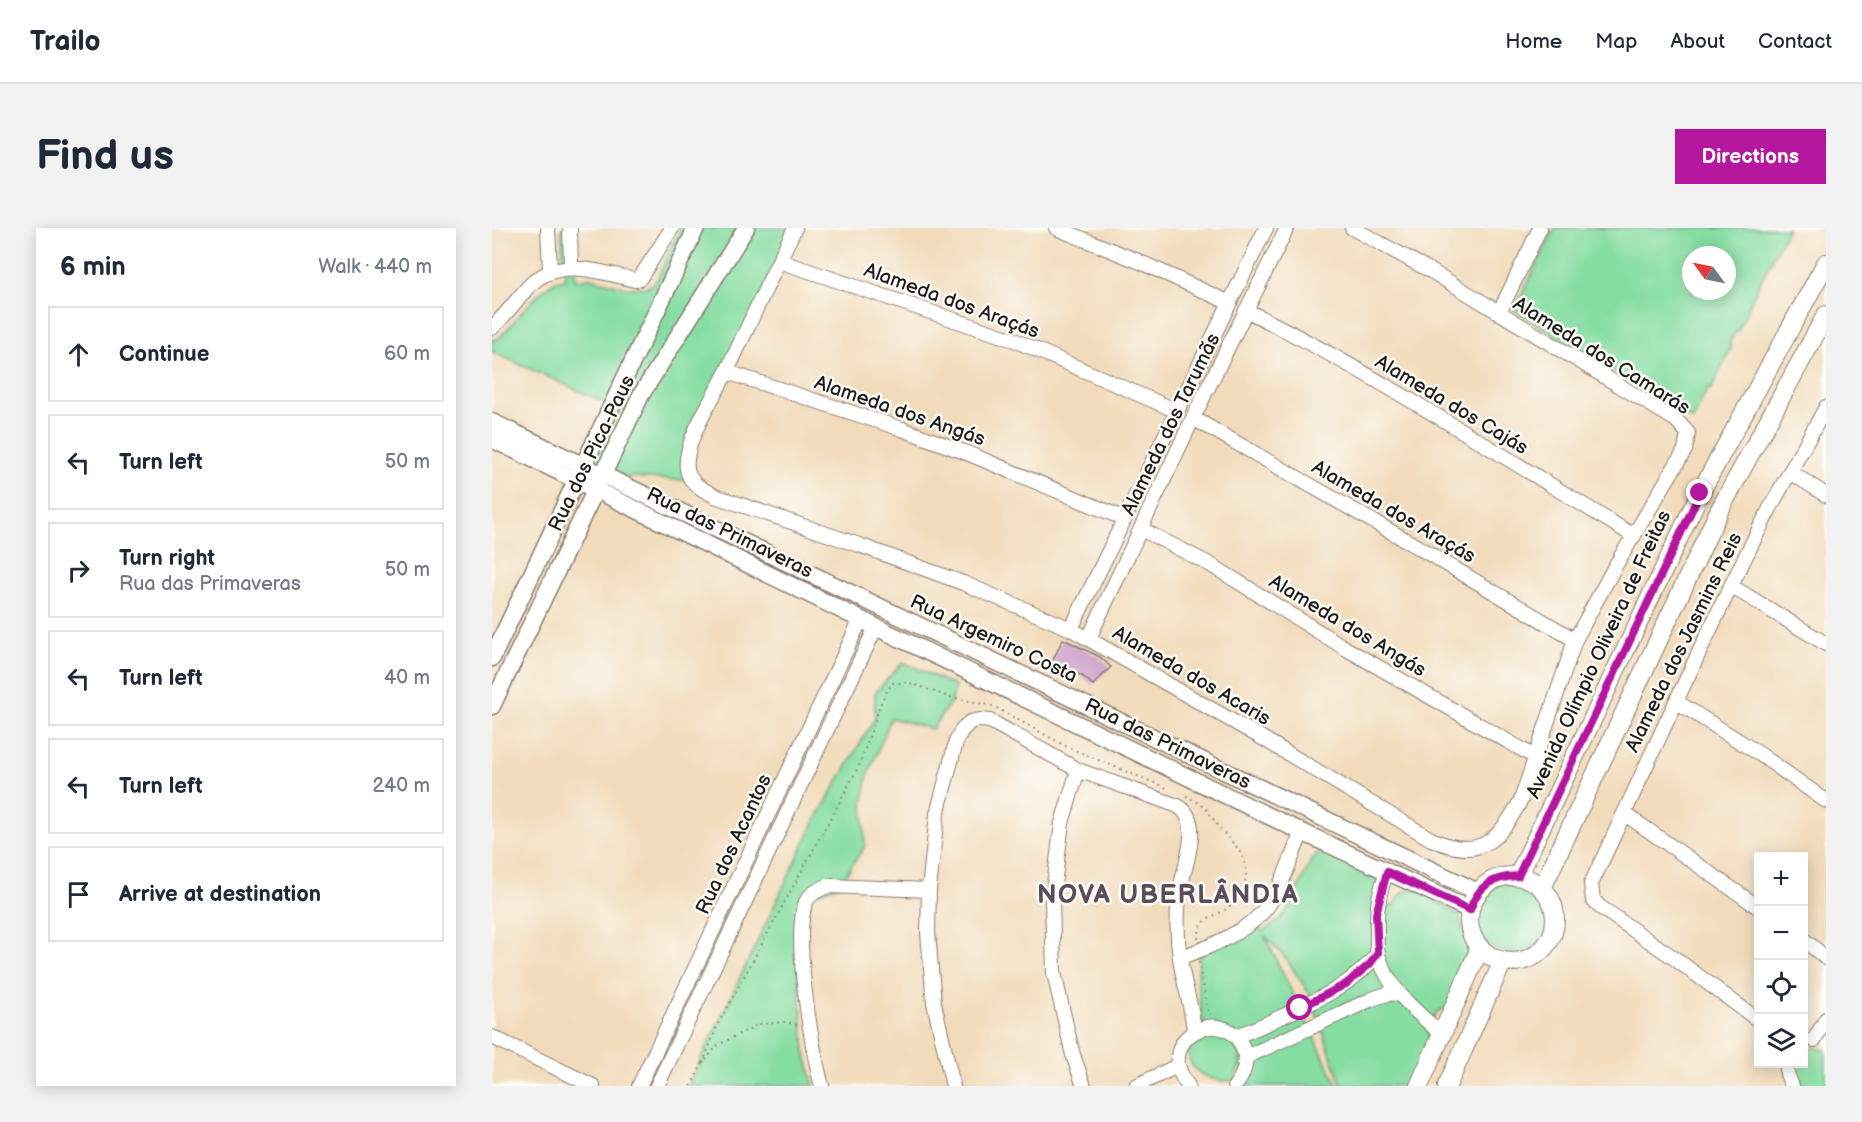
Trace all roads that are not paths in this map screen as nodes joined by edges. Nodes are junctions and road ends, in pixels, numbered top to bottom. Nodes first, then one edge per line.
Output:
1 (548, 228) edge
2 (570, 228) edge
3 (672, 228) edge
4 (696, 228) edge
5 (746, 228) edge
6 (795, 228) edge
7 (1056, 228) edge
8 (1266, 228) edge
9 (1287, 228) edge
10 (1352, 228) edge
11 (1540, 228) edge
12 (1257, 246) junction
13 (1274, 255) junction
14 (779, 261) junction
15 (1826, 263) edge
16 (571, 268) junction
17 (550, 270) junction
18 (1230, 303) junction
19 (1246, 310) junction
20 (1499, 313) junction
21 (1826, 315) edge
22 (492, 328) edge
23 (1204, 358) junction
24 (1219, 365) junction
25 (727, 372) junction
26 (1826, 407) edge
27 (1177, 411) junction
28 (1193, 418) junction
29 (492, 422) edge
30 (492, 439) edge
31 (1150, 468) junction
32 (1791, 472) junction
33 (579, 473) junction
34 (1166, 475) junction
35 (598, 482) junction
36 (1826, 495) edge
37 (1125, 519) junction
38 (1141, 529) junction
39 (1634, 536) junction
40 (1731, 586) junction
41 (868, 623) junction
42 (1071, 629) junction
43 (1089, 638) junction
44 (1575, 640) junction
45 (1826, 644) edge
46 (492, 658) edge
47 (1677, 702) junction
48 (492, 706) edge
49 (1168, 744) junction
50 (1535, 757) junction
51 (1159, 763) junction
52 (1078, 770) junction
53 (1826, 801) edge
54 (1624, 814) junction
55 (1302, 832) junction
56 (1352, 834) junction
57 (1340, 849) junction
58 (1387, 872) junction
59 (1518, 876) junction
60 (1542, 888) junction
61 (929, 890) junction
62 (1479, 892) junction
63 (1754, 903) edge
64 (1470, 910) junction
65 (1808, 944) edge
66 (1480, 948) junction
67 (1378, 953) junction
68 (1180, 957) junction
69 (1826, 958) edge
70 (1503, 961) junction
71 (1399, 993) junction
72 (1312, 1002) junction
73 (1754, 1017) edge
74 (1826, 1019) edge
75 (1321, 1021) junction
76 (1194, 1031) junction
77 (1442, 1034) junction
78 (1236, 1036) junction
79 (492, 1037) edge
80 (1815, 1042) edge
81 (1246, 1057) junction
82 (1177, 1066) junction
83 (1787, 1068) edge
84 (593, 1086) edge
85 (639, 1086) edge
86 (657, 1086) edge
87 (822, 1086) edge
88 (953, 1086) edge
89 (1084, 1086) edge
90 (1136, 1086) edge
91 (1188, 1086) edge
92 (1235, 1086) edge
93 (1419, 1086) edge
94 (1447, 1086) edge
95 (1792, 1086) edge

1 - 17 street
2 - 16 street
3 - 16 street
4 - 33 street, Rua dos Pica-Paus
5 - 35 street, Rua dos Pica-Paus
6 - 14 street
7 - 18 street
8 - 12 street, Alameda dos Tarumãs
9 - 13 street, Alameda dos Tarumãs
10 - 20 street, Alameda dos Camarás
11 - 20 street
12 - 13 street
12 - 18 street, Alameda dos Tarumãs
13 - 19 street, Alameda dos Tarumãs
14 - 25 street
14 - 27 street, Alameda dos Araçás
15 - 59 main road, Avenida Olímpio Oliveira de Freitas
16 - 17 street
17 - 22 street
18 - 23 street, Alameda dos Tarumãs
19 - 24 street, Alameda dos Tarumãs
19 - 39 street, Alameda dos Cajás
20 - 39 street, Alameda dos Camarás
21 - 60 main road
23 - 24 street
23 - 27 street, Alameda dos Tarumãs
24 - 28 street, Alameda dos Tarumãs
25 - 37 street, Alameda dos Angás
25 - 42 street, Alameda dos Acaris
26 - 32 street, Alameda dos Jasmins Reis
27 - 31 street, Alameda dos Tarumãs
28 - 34 street, Alameda dos Tarumãs
28 - 44 street, Alameda dos Araçás
29 - 33 street, Rua Argemiro Costa
30 - 33 street
31 - 34 street
31 - 37 street, Alameda dos Tarumãs
32 - 36 street
32 - 40 street, Alameda dos Jasmins Reis
33 - 35 street, Rua Argemiro Costa
33 - 46 street, Rua dos Pica-Paus
34 - 38 street, Alameda dos Tarumãs
35 - 41 street, Rua das Primaveras
35 - 48 street, Rua dos Pica-Paus
35 - 49 street, Rua Argemiro Costa
37 - 42 street, Alameda dos Tarumãs
38 - 43 street, Alameda dos Tarumãs
38 - 50 street, Alameda dos Angás
39 - 44 street, Alameda dos Camarás
40 - 45 street
40 - 47 street, Alameda dos Jasmins Reis
41 - 51 street, Rua das Primaveras
41 - 85 street, Rua dos Acantos
41 - 86 street, Rua dos Acantos
42 - 43 street, Alameda dos Acaris
43 - 50 street, Alameda dos Acaris
44 - 50 street, Alameda dos Acaris
47 - 53 street
47 - 54 street, Alameda dos Jasmins Reis
49 - 51 street
49 - 56 street, Rua Argemiro Costa
51 - 55 street, Rua das Primaveras
52 - 61 street
52 - 68 street
52 - 89 street
54 - 63 street
54 - 73 street, Alameda dos Jasmins Reis
55 - 57 street, Rua das Primaveras
55 - 68 street
56 - 57 street
56 - 62 street, Rua Argemiro Costa
57 - 58 street, Rua das Primaveras
58 - 64 street, Rua das Primaveras
58 - 67 street
59 - 60 main road
59 - 62 main road
60 - 70 main road
61 - 87 street
61 - 88 street
62 - 64 main road
64 - 66 main road
65 - 69 street
66 - 70 main road
66 - 77 main road
67 - 71 street
67 - 72 street
68 - 76 street
70 - 94 main road
71 - 75 street
71 - 77 street
72 - 75 street
72 - 78 street
74 - 80 street
75 - 81 street
76 - 78 street
76 - 82 street
77 - 93 main road
78 - 81 street
79 - 84 street
81 - 92 street
82 - 90 street
82 - 91 street
83 - 95 street

